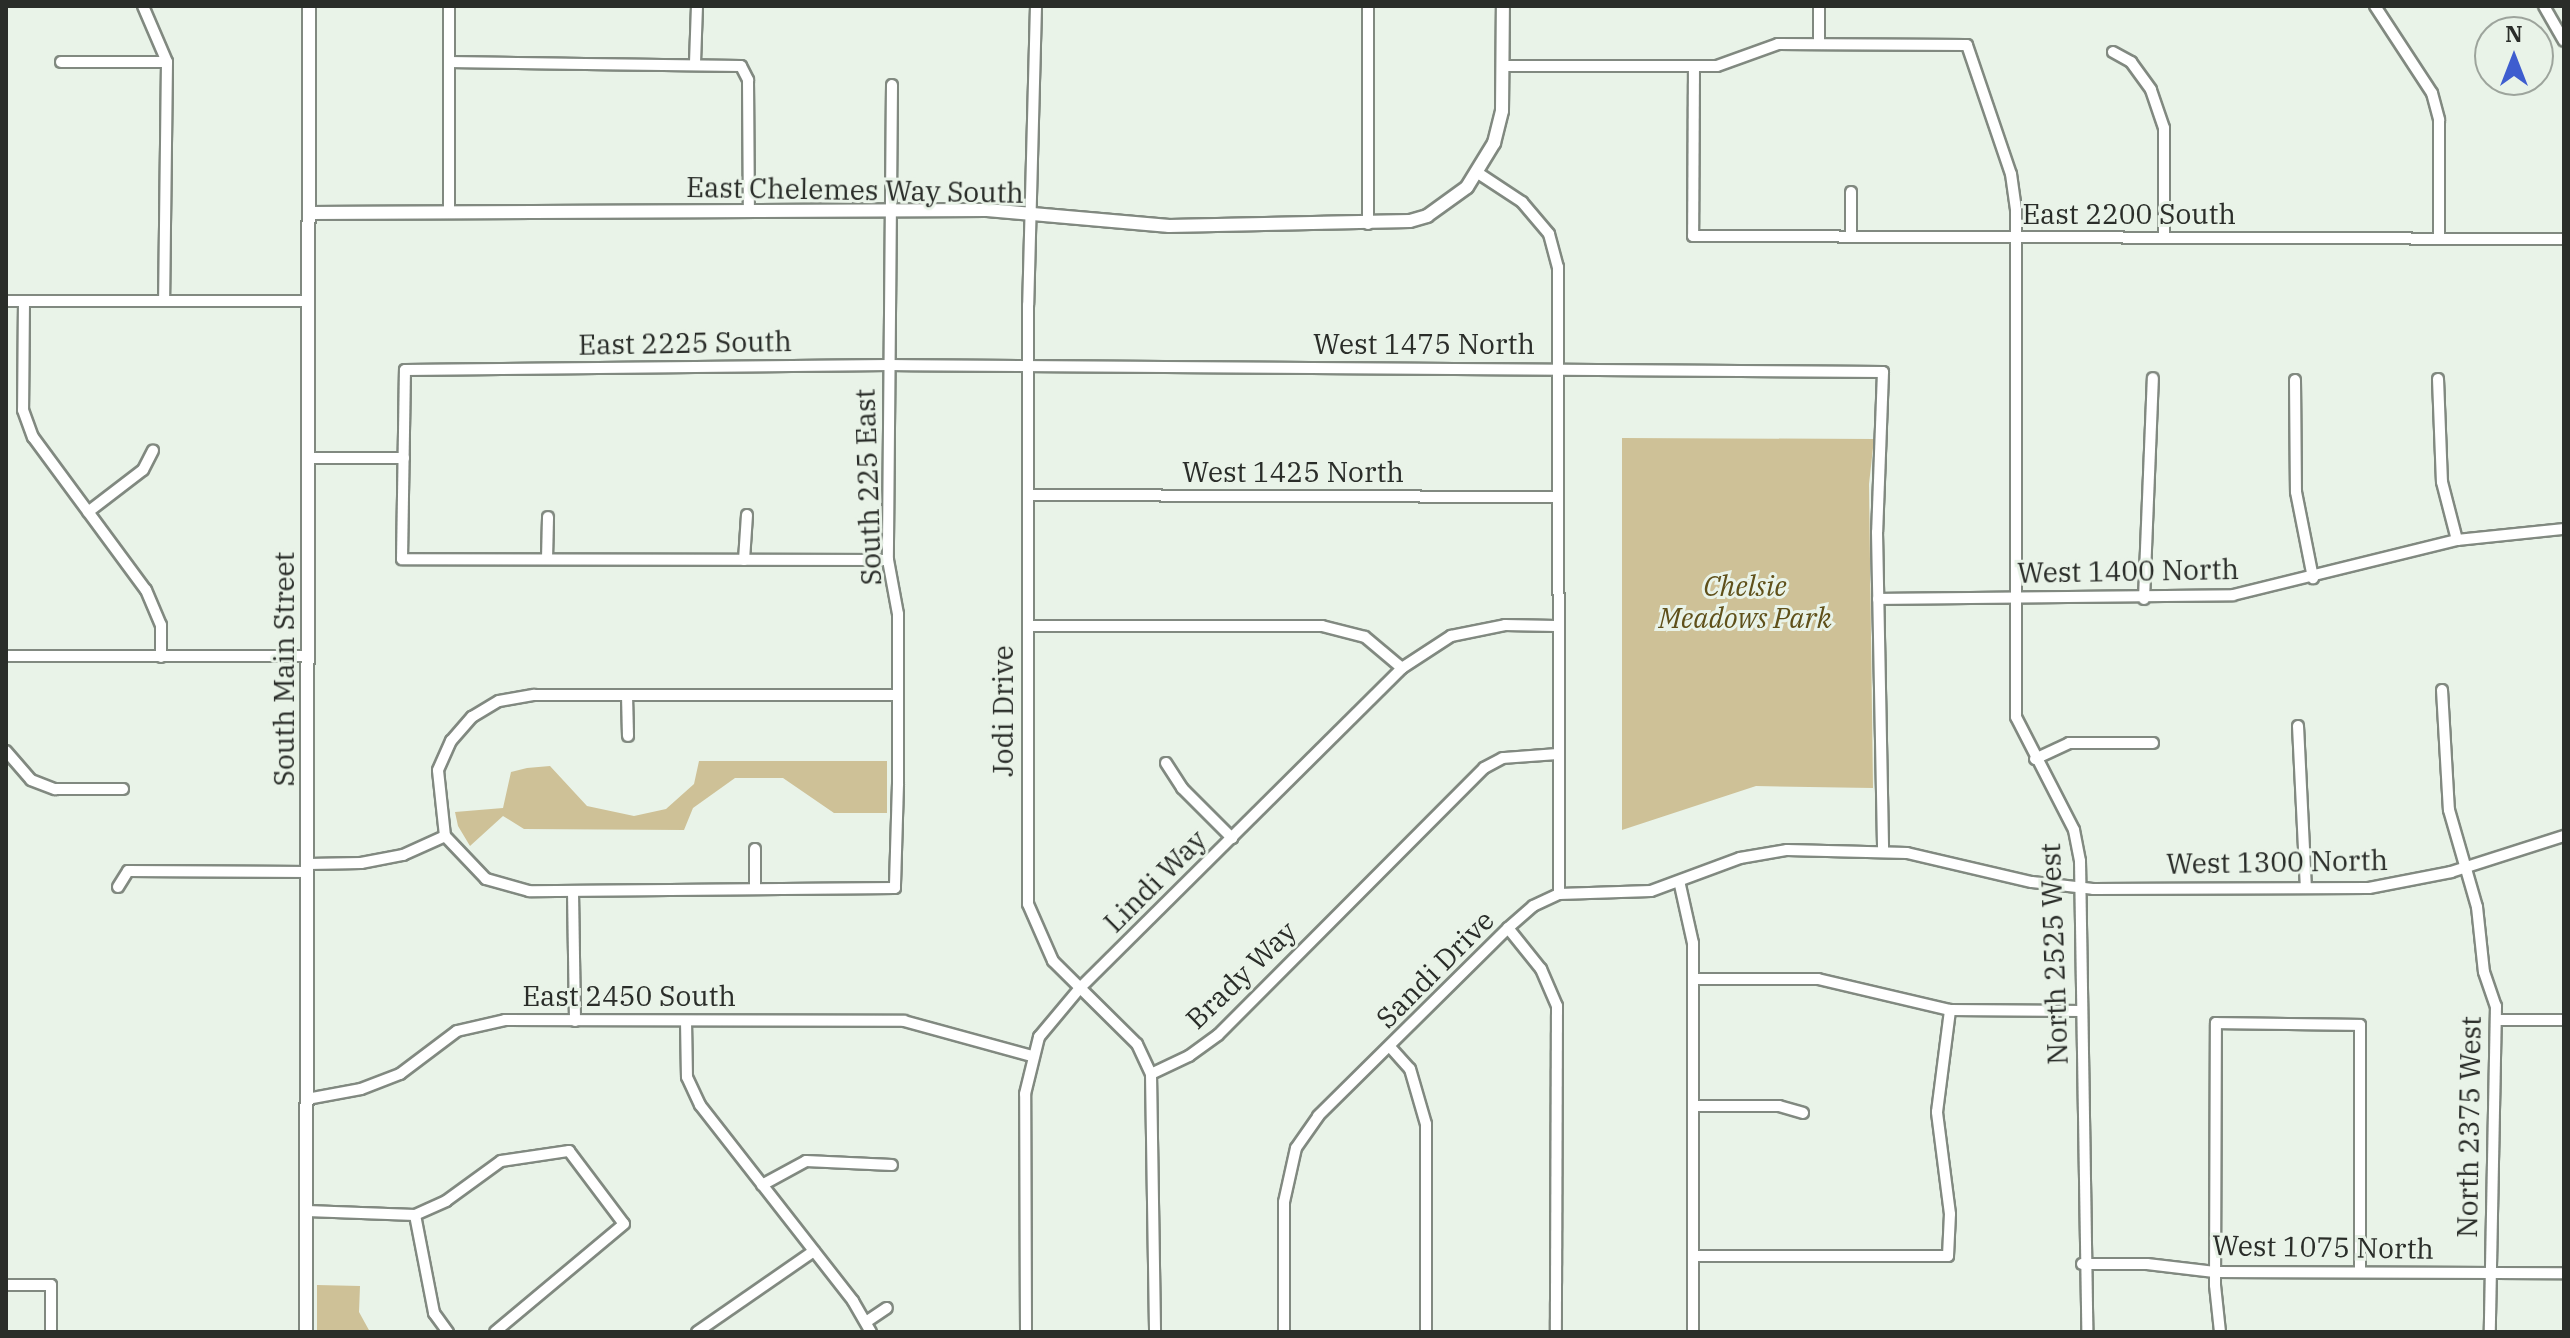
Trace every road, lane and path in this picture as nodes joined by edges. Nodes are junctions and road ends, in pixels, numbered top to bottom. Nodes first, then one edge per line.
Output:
1 (143, 6) edge
2 (309, 6) edge
3 (449, 6) edge
4 (697, 6) edge
5 (1036, 6) edge
6 (1368, 6) edge
7 (1503, 6) edge
8 (1819, 6) edge
9 (2375, 6) edge
10 (2544, 6) edge
11 (2564, 41) edge
12 (1819, 44) junction
13 (2113, 52) dead end
14 (61, 62) dead end
15 (167, 62) junction
16 (449, 62) junction
17 (695, 63) junction
18 (1502, 66) junction
19 (1694, 66) junction
20 (892, 85) dead end
21 (1478, 173) junction
22 (1851, 192) dead end
23 (449, 212) junction
24 (749, 212) junction
25 (891, 212) junction
26 (309, 213) junction
27 (1034, 215) junction
28 (1368, 224) junction
29 (1851, 237) junction
30 (2016, 237) junction
31 (2164, 238) junction
32 (2439, 239) junction
33 (2564, 239) edge
34 (6, 301) edge
35 (24, 301) junction
36 (164, 301) junction
37 (309, 301) junction
38 (889, 365) junction
39 (965, 366) joint
40 (1028, 366) junction
41 (1557, 368) junction
42 (2153, 378) dead end
43 (2438, 379) dead end
44 (2295, 380) dead end
45 (153, 450) dead end
46 (309, 458) junction
47 (404, 458) junction
48 (1028, 495) junction
49 (1558, 497) junction
50 (88, 512) junction
51 (747, 515) dead end
52 (548, 517) dead end
53 (2564, 529) edge
54 (2457, 540) junction
55 (547, 559) junction
56 (744, 560) junction
57 (888, 560) junction
58 (2313, 578) junction
59 (2014, 598) junction
60 (1878, 599) junction
61 (2144, 599) junction
62 (1028, 626) junction
63 (1556, 626) junction
64 (6, 656) edge
65 (308, 656) junction
66 (161, 657) junction
67 (1402, 668) junction
68 (2442, 690) dead end
69 (627, 695) junction
70 (898, 695) junction
71 (2298, 726) dead end
72 (628, 736) dead end
73 (2153, 743) dead end
74 (6, 751) edge
75 (1556, 754) junction
76 (2035, 759) junction
77 (1166, 763) dead end
78 (123, 789) dead end
79 (445, 836) junction
80 (2564, 836) edge
81 (1232, 838) junction
82 (755, 849) dead end
83 (1883, 850) junction
84 (308, 868) junction
85 (2464, 868) junction
86 (1680, 885) junction
87 (118, 887) dead end
88 (2080, 888) junction
89 (2306, 888) junction
90 (755, 889) junction
91 (573, 892) junction
92 (1559, 894) junction
93 (1508, 928) junction
94 (1694, 979) junction
95 (1080, 988) junction
96 (1950, 1010) junction
97 (2082, 1011) junction
98 (2497, 1020) junction
99 (2564, 1020) edge
100 (575, 1021) junction
101 (686, 1021) junction
102 (1391, 1048) junction
103 (1032, 1056) junction
104 (1151, 1074) junction
105 (307, 1099) junction
106 (1694, 1106) junction
107 (1803, 1113) dead end
108 (892, 1165) dead end
109 (762, 1185) junction
110 (307, 1211) junction
111 (415, 1215) junction
112 (814, 1251) junction
113 (1694, 1256) junction
114 (2082, 1264) junction
115 (2215, 1272) junction
116 (2360, 1272) junction
117 (2490, 1273) junction
118 (2564, 1273) edge
119 (6, 1285) edge
120 (887, 1308) dead end
121 (869, 1327) edge
122 (51, 1332) edge
123 (306, 1332) edge
124 (448, 1332) edge
125 (495, 1332) edge
126 (697, 1332) edge
127 (1026, 1332) edge
128 (1155, 1332) edge
129 (1284, 1332) edge
130 (1426, 1332) edge
131 (1556, 1332) edge
132 (1693, 1332) edge
133 (2087, 1332) edge
134 (2220, 1332) edge
135 (2490, 1332) edge

1 - 15 street
2 - 26 street, South Main Street
3 - 16 street
4 - 17 street
5 - 27 street, Jodi Drive
6 - 28 street
7 - 18 street
8 - 12 street
9 - 32 street
10 - 11 street
12 - 19 street
12 - 30 street, North 2525 West
13 - 31 street
14 - 15 street
15 - 36 street
16 - 17 street
16 - 23 street
17 - 24 street
18 - 19 street
18 - 21 street
19 - 29 street, East 2200 South
20 - 25 street, South 225 East
21 - 28 street, East Chelemes Way South
21 - 41 street
22 - 29 street
23 - 24 street, East Chelemes Way South
23 - 26 street, East Chelemes Way South
24 - 25 street, East Chelemes Way South
25 - 27 street, East Chelemes Way South
25 - 38 street, South 225 East
26 - 37 street, South Main Street
27 - 28 street, East Chelemes Way South
27 - 40 street, Jodi Drive
29 - 30 street, East 2200 South
30 - 31 street, East 2200 South
30 - 59 street, North 2525 West
31 - 32 street, East 2200 South
32 - 33 street, East 2200 South
34 - 35 street
35 - 36 street
35 - 50 street
36 - 37 street
37 - 46 street, South Main Street
38 - 39 street, East 2225 South
38 - 47 street, East 2225 South
38 - 57 street, South 225 East
39 - 40 street, West 1475 North
40 - 41 street, West 1475 North
40 - 48 street, Jodi Drive
41 - 49 street
41 - 60 street, West 1475 North
42 - 61 street
43 - 54 street
44 - 58 street
45 - 50 street
46 - 47 street
46 - 65 street, South Main Street
47 - 55 street
48 - 49 street, West 1425 North
48 - 62 street, Jodi Drive
49 - 63 street
50 - 66 street
51 - 56 street
52 - 55 street
53 - 54 street, West 1400 North
54 - 58 street, West 1400 North
55 - 56 street
56 - 57 street
57 - 70 street, South 225 East
58 - 61 street, West 1400 North
59 - 60 street, West 1400 North
59 - 61 street, West 1400 North
59 - 76 street, North 2525 West
60 - 83 street
62 - 67 street
62 - 95 street, Jodi Drive
63 - 67 street, Lindi Way
63 - 75 street
64 - 66 street
65 - 66 street
65 - 84 street, South Main Street
67 - 81 street, Lindi Way
68 - 85 street, North 2375 West
69 - 70 street
69 - 72 street
69 - 79 street
70 - 90 street, South 225 East
71 - 89 street
73 - 76 street
74 - 78 street
75 - 92 street
75 - 104 street, Brady Way
76 - 88 street, North 2525 West
77 - 81 street
79 - 84 street
79 - 91 street
80 - 85 street, West 1300 North
81 - 95 street, Lindi Way
82 - 90 street
83 - 86 street, West 1300 North
83 - 88 street, West 1300 North
84 - 87 street
84 - 105 street, South Main Street
85 - 89 street, West 1300 North
85 - 98 street, North 2375 West
86 - 92 street, West 1300 North
86 - 94 street
88 - 89 street, West 1300 North
88 - 97 street, North 2525 West
90 - 91 street
91 - 100 street
92 - 93 street, Sandi Drive
93 - 102 street, Sandi Drive
93 - 131 street
94 - 96 street
94 - 106 street
95 - 103 street, Lindi Way
95 - 104 street, Jodi Drive
96 - 97 street
96 - 113 street
97 - 114 street, North 2525 West
98 - 99 street
98 - 117 street, North 2375 West
100 - 101 street, East 2450 South
100 - 105 street, East 2450 South
101 - 103 street, East 2450 South
101 - 109 street
102 - 129 street, Sandi Drive
102 - 130 street
103 - 127 street, Lindi Way
104 - 128 street
105 - 110 street, South Main Street
106 - 107 street
106 - 113 street
108 - 109 street
109 - 112 street
110 - 111 street
110 - 123 street, South Main Street
111 - 124 street
111 - 125 street
112 - 121 street
112 - 126 street
113 - 132 street
114 - 115 street, West 1075 North
114 - 133 street, North 2525 West
115 - 116 street, West 1075 North
115 - 116 street
115 - 134 street
116 - 117 street, West 1075 North
117 - 118 street, West 1075 North
117 - 135 street, North 2375 West
119 - 122 street
120 - 121 street

